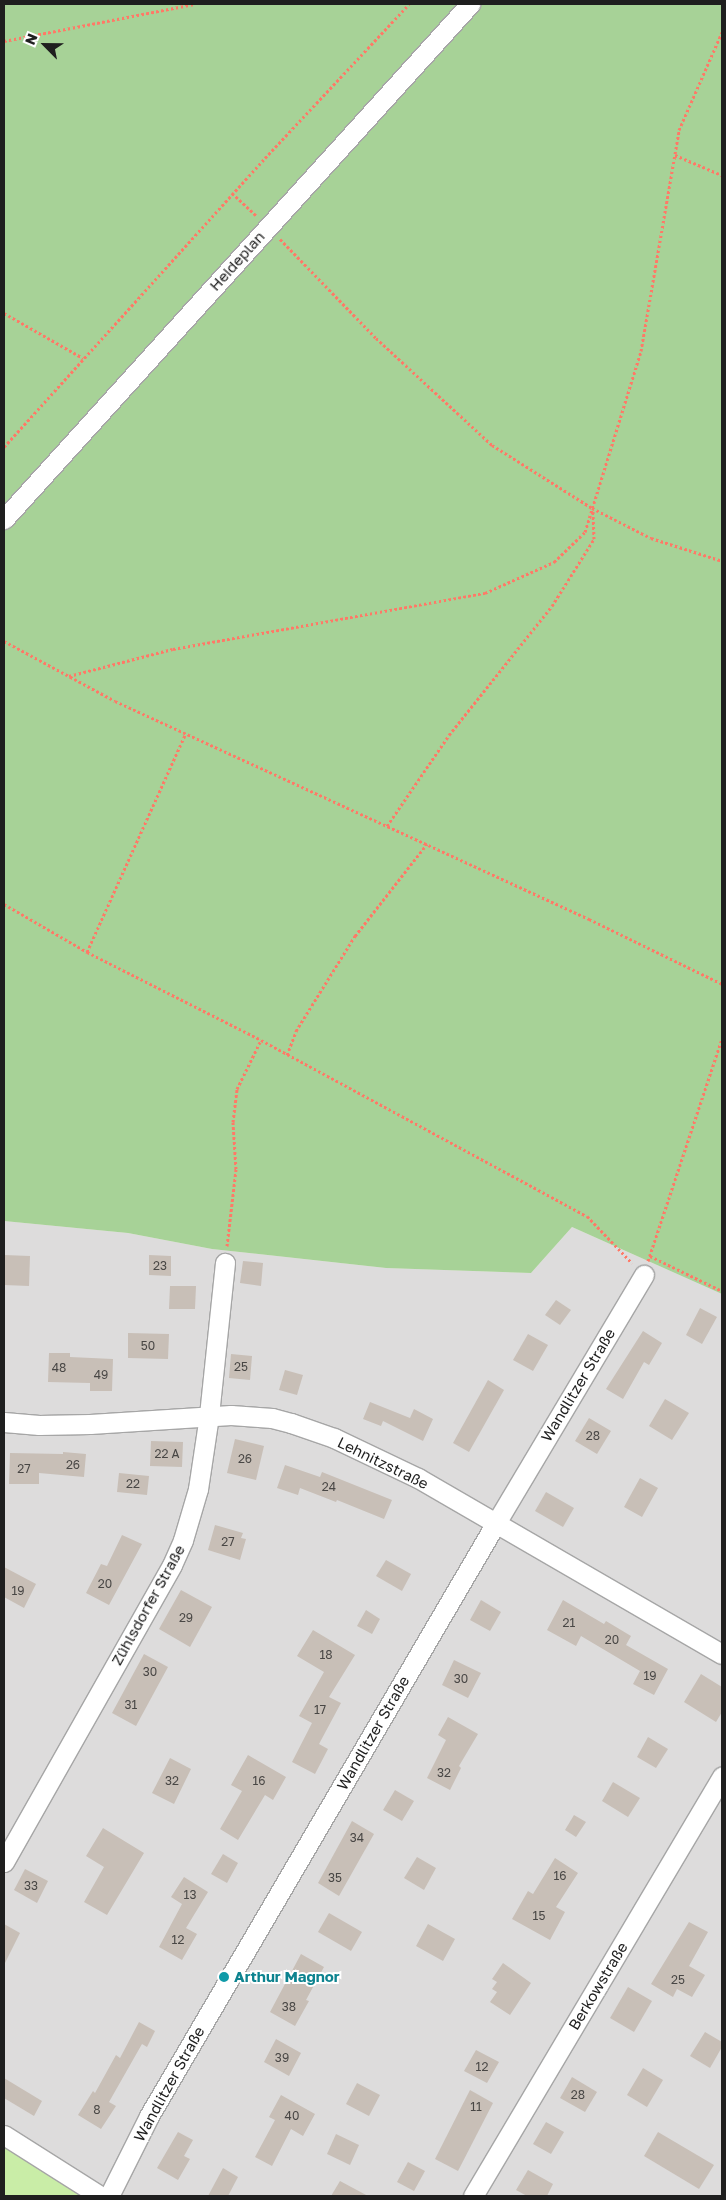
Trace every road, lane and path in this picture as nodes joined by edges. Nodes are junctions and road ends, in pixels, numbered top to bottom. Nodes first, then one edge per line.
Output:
1 (194, 4) edge
2 (409, 4) edge
3 (470, 4) edge
4 (722, 32) edge
5 (4, 41) edge
6 (675, 155) junction
7 (722, 175) edge
8 (232, 194) junction
9 (268, 227) junction
10 (4, 313) edge
11 (83, 358) junction
12 (4, 447) edge
13 (592, 508) junction
14 (4, 518) edge
15 (722, 562) edge
16 (4, 640) edge
17 (70, 676) junction
18 (186, 733) junction
19 (387, 826) junction
20 (427, 844) junction
21 (4, 904) edge
22 (87, 952) junction
23 (722, 984) edge
24 (722, 1038) edge
25 (261, 1040) junction
26 (287, 1055) junction
27 (650, 1256) junction
28 (225, 1263) joint
29 (644, 1275) junction
30 (722, 1291) edge
31 (208, 1415) junction
32 (4, 1422) edge
33 (496, 1523) junction
34 (722, 1654) edge
35 (722, 1776) edge
36 (4, 1862) edge
37 (4, 2135) edge
38 (100, 2196) edge
39 (109, 2196) edge
40 (473, 2196) edge

1 - 5 path
2 - 8 path
3 - 9 street, Heideplan
4 - 6 path
6 - 7 path
6 - 13 path
8 - 9 path
8 - 11 path
9 - 13 path
9 - 14 street, Heideplan
10 - 11 path
11 - 12 path
13 - 15 path
13 - 17 path
13 - 19 path
16 - 17 path
17 - 18 path
18 - 19 path
18 - 22 path
19 - 20 path
20 - 23 path
20 - 26 path
21 - 22 path
22 - 25 path
24 - 27 path
25 - 26 path
25 - 28 path
26 - 29 path
27 - 29 path
27 - 30 path
28 - 31 street, Zühlsdorfer Straße
29 - 33 street, Wandlitzer Straße
31 - 32 street, Lehnitzstraße
31 - 33 street, Lehnitzstraße
31 - 36 street, Zühlsdorfer Straße
33 - 34 street, Lehnitzstraße
33 - 39 street, Wandlitzer Straße
35 - 40 street, Berkowstraße
37 - 38 street

